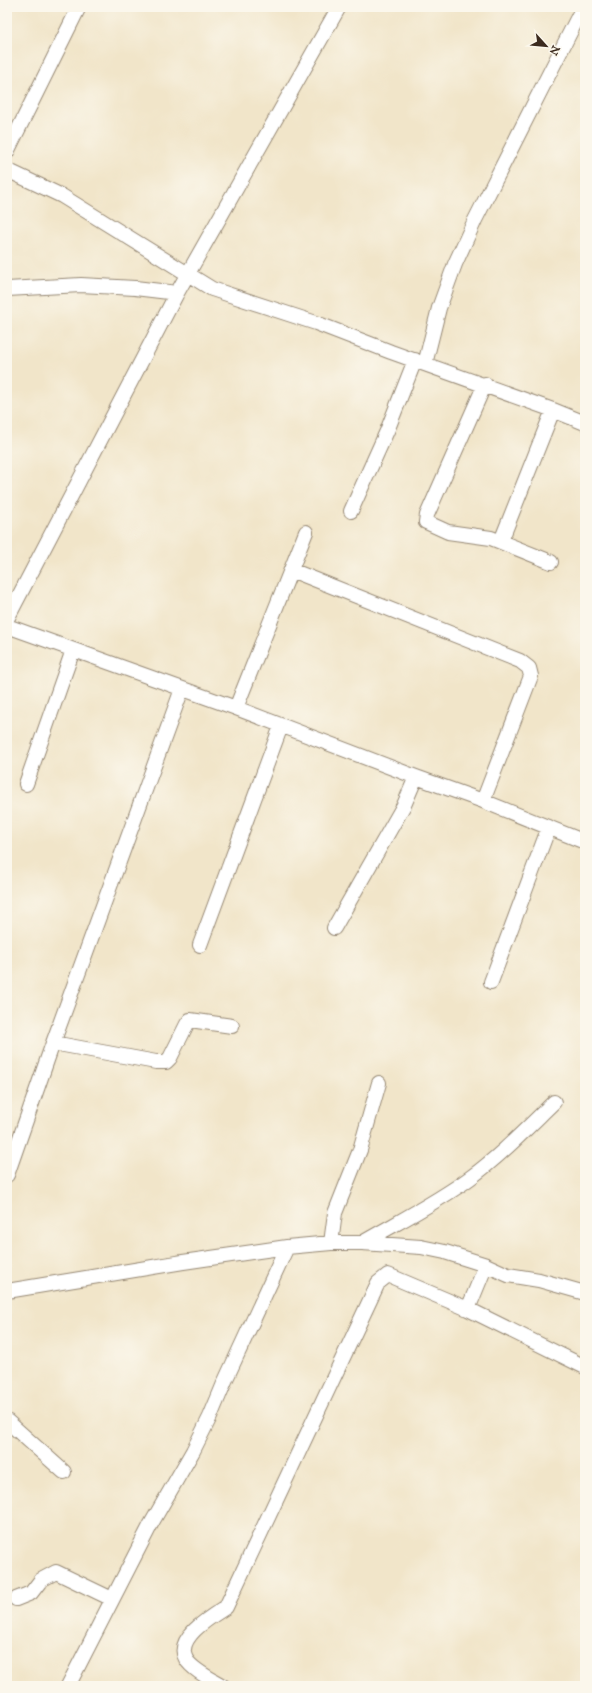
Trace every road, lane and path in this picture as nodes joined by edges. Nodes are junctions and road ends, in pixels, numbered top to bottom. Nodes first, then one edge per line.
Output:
1 (79, 7) edge
2 (339, 7) edge
3 (583, 7) edge
4 (7, 152) edge
5 (7, 170) edge
6 (188, 275) junction
7 (7, 288) edge
8 (177, 293) junction
9 (420, 362) junction
10 (485, 384) junction
11 (553, 410) junction
12 (585, 423) edge
13 (350, 511) dead end
14 (306, 532) dead end
15 (502, 541) junction
16 (551, 562) dead end
17 (291, 570) junction
18 (7, 619) edge
19 (7, 626) edge
20 (73, 650) junction
21 (182, 689) junction
22 (236, 708) junction
23 (281, 726) junction
24 (416, 777) junction
25 (26, 784) dead end
26 (483, 801) junction
27 (549, 827) junction
28 (585, 842) edge
29 (334, 928) dead end
30 (200, 945) dead end
31 (491, 982) dead end
32 (232, 1026) dead end
33 (53, 1043) junction
34 (379, 1083) dead end
35 (554, 1102) dead end
36 (7, 1175) edge
37 (331, 1243) junction
38 (362, 1243) junction
39 (287, 1247) junction
40 (486, 1265) junction
41 (7, 1291) edge
42 (585, 1293) edge
43 (468, 1309) junction
44 (585, 1367) edge
45 (7, 1421) edge
46 (64, 1472) dead end
47 (16, 1599) dead end
48 (112, 1599) junction
49 (68, 1686) edge
50 (223, 1686) edge

1 - 4 street
2 - 6 street
3 - 9 street
5 - 6 street
6 - 8 street
6 - 9 street
7 - 8 street
8 - 18 street
9 - 10 street
9 - 13 street
10 - 11 street
10 - 15 street
11 - 12 street
11 - 15 street
14 - 17 street
15 - 16 street
17 - 22 street
17 - 26 street
19 - 20 street
20 - 21 street
20 - 25 street
21 - 22 street
21 - 33 street
22 - 23 street
23 - 24 street
23 - 30 street
24 - 26 street
24 - 29 street
26 - 27 street
27 - 28 street
27 - 31 street
32 - 33 street
33 - 36 street
34 - 37 street
35 - 38 street
37 - 38 street
37 - 39 street
38 - 40 street
39 - 41 street
39 - 48 street
40 - 42 street
40 - 43 street
43 - 44 street
43 - 50 street
45 - 46 street
47 - 48 street
48 - 49 street

